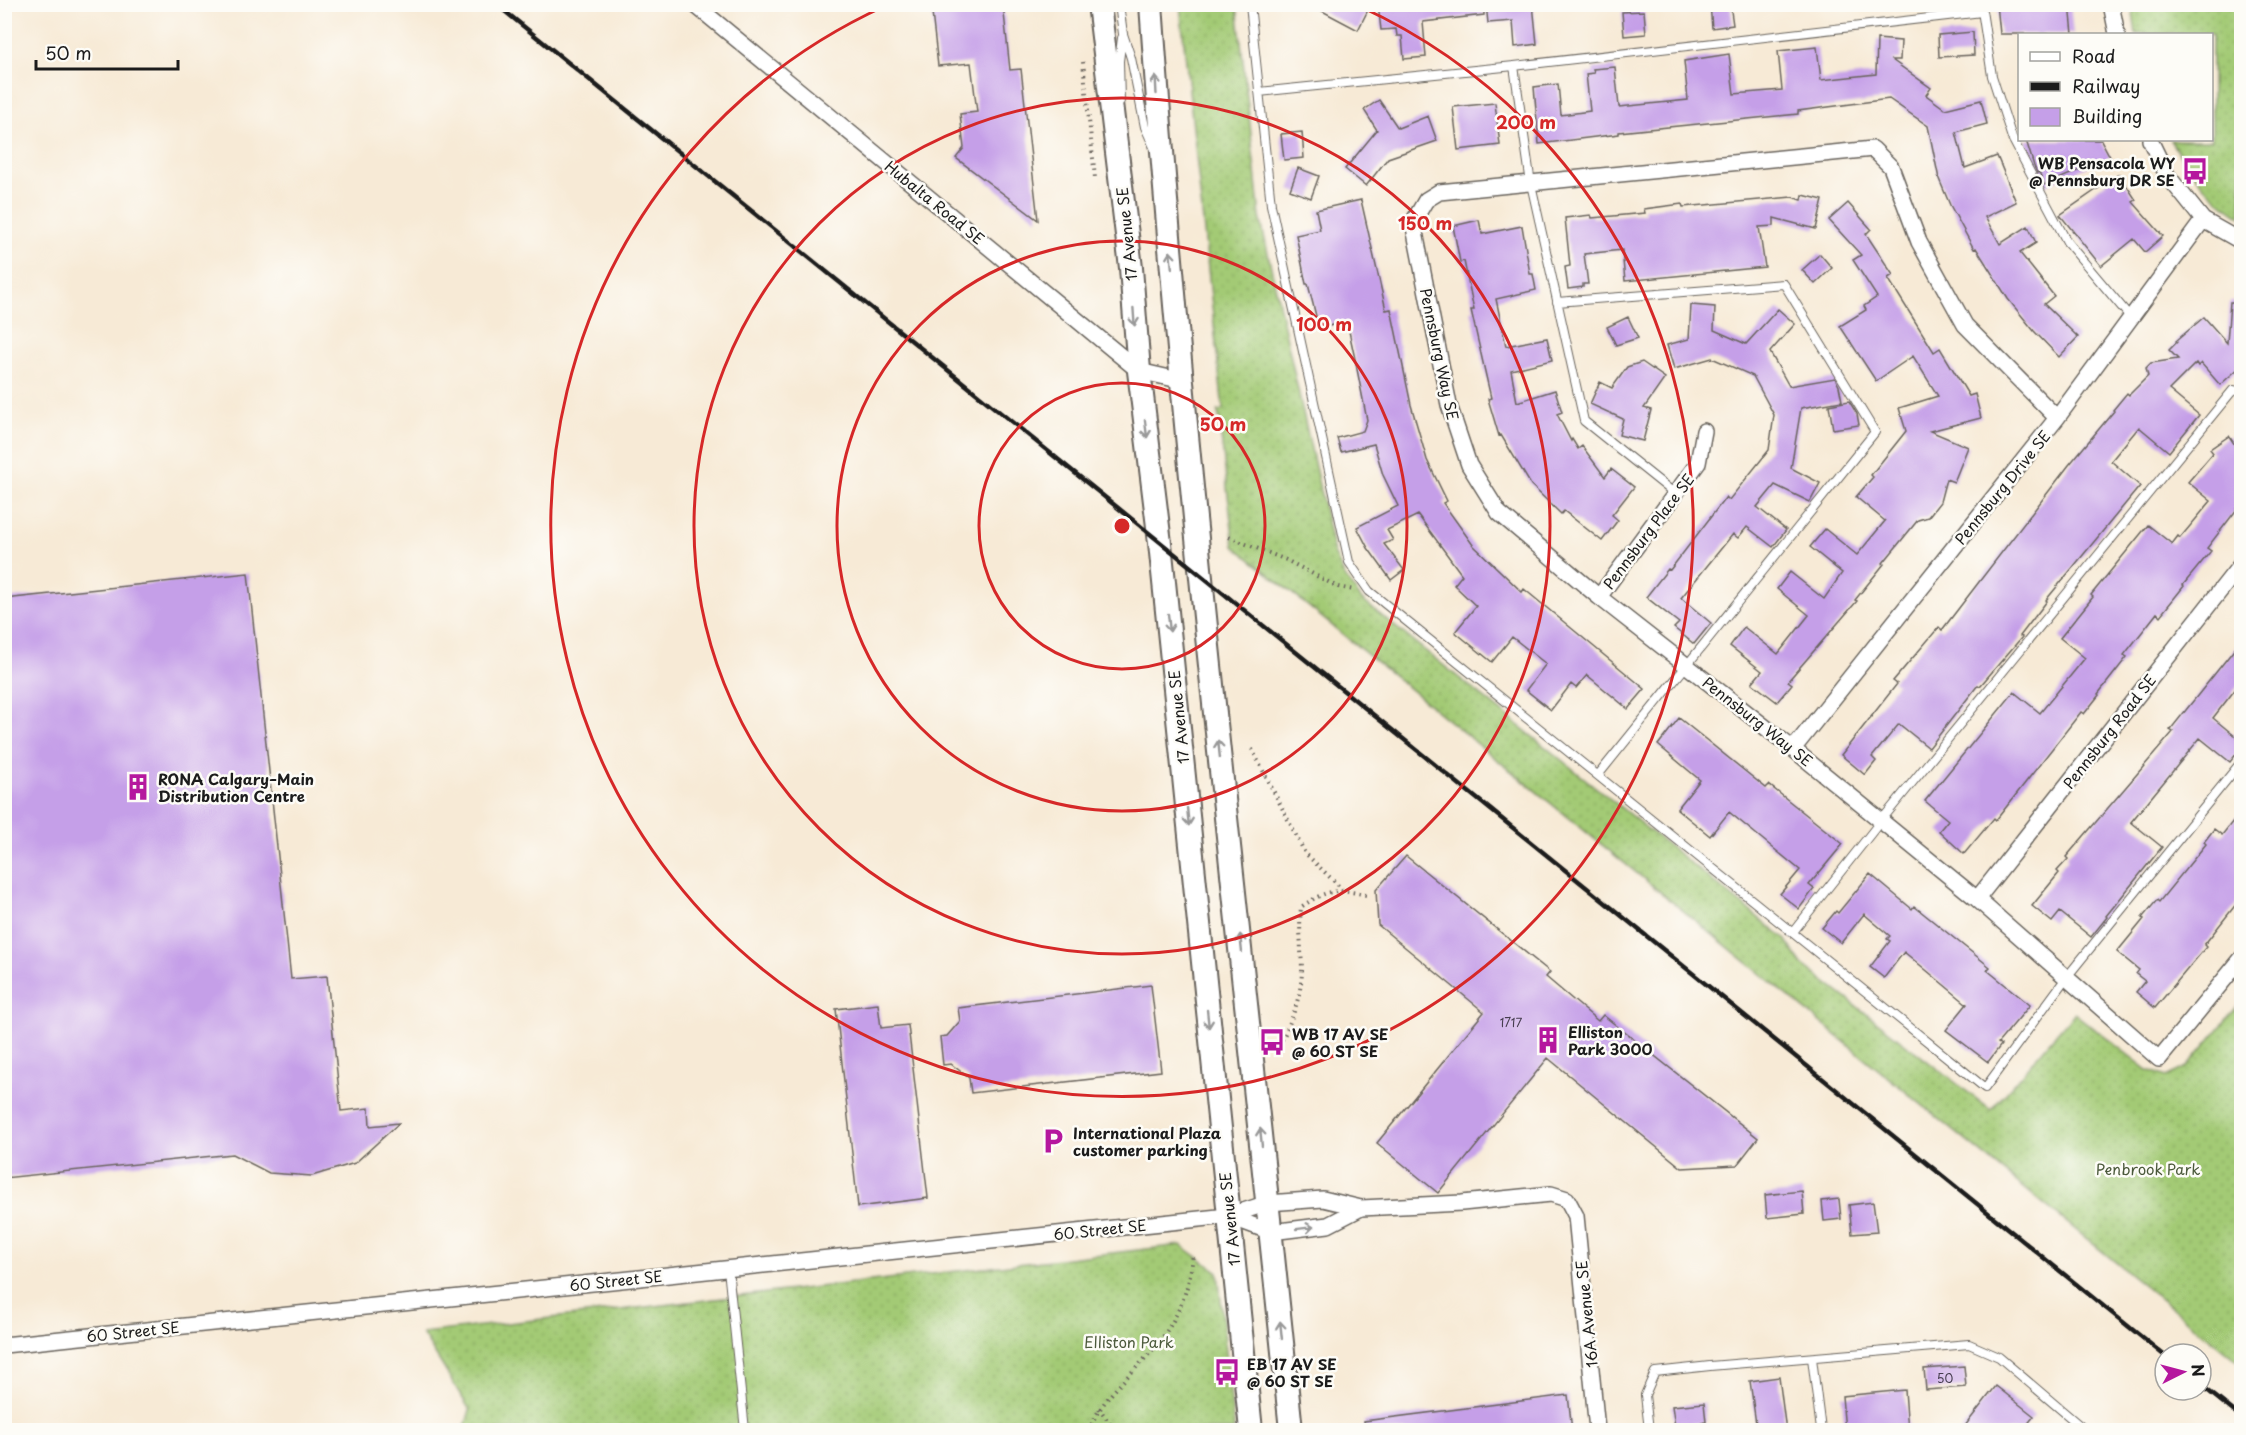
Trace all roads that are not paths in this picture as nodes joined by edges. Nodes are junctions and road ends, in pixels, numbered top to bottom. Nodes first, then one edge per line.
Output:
1 (694, 4) edge
2 (1099, 4) edge
3 (1119, 4) edge
4 (1151, 4) edge
5 (1250, 4) edge
6 (2111, 4) edge
7 (1981, 8) edge
8 (2116, 33) edge
9 (1123, 34) junction
10 (1514, 66) junction
11 (1259, 92) junction
12 (1114, 134) junction
13 (2150, 141) edge
14 (1162, 164) junction
15 (1530, 184) junction
16 (2203, 220) junction
17 (2241, 242) edge
18 (1557, 302) junction
19 (2132, 318) junction
20 (1139, 371) junction
21 (1183, 381) junction
22 (2241, 392) edge
23 (2057, 418) junction
24 (1704, 430) dead end
25 (1674, 493) junction
26 (2241, 563) edge
27 (1599, 597) junction
28 (1687, 665) junction
29 (1793, 748) junction
30 (2241, 761) edge
31 (1599, 774) junction
32 (1880, 822) junction
33 (1977, 899) junction
34 (1793, 932) junction
35 (2241, 958) edge
36 (2066, 978) junction
37 (1567, 1199) joint
38 (1268, 1203) junction
39 (1361, 1208) junction
40 (1228, 1216) junction
41 (1271, 1232) junction
42 (728, 1269) junction
43 (4, 1345) edge
44 (1812, 1358) junction
45 (2074, 1427) edge
46 (746, 1431) edge
47 (1251, 1431) edge
48 (1291, 1431) edge
49 (1597, 1431) edge
50 (1649, 1431) edge
51 (1821, 1431) edge
52 (2085, 1431) edge

1 - 20 street, Hubalta Road SE
2 - 12 main road, 17 Avenue SE
3 - 9 lane
14 -> 4 main road
5 - 11 lane
6 - 8 street
7 - 10 lane
7 - 19 lane
9 - 12 lane
9 - 14 lane
10 - 11 lane
10 - 15 lane
11 - 31 lane
12 -> 20 main road, 17 Avenue SE
13 - 16 street
21 -> 14 main road
15 - 18 lane
15 - 23 street, Pennsburg Way SE
15 - 27 street, Pennsburg Way SE
16 - 17 street
16 - 19 street, Pennsburg Drive SE
18 - 25 lane
18 - 28 lane
19 - 23 street, Pennsburg Drive SE
20 - 21 street, Hubalta Road SE
20 -> 40 main road, 17 Avenue SE
38 -> 21 main road
22 - 32 lane
23 - 29 street, Pennsburg Drive SE
24 - 25 street, Pennsburg Place SE
25 - 27 street, Pennsburg Place SE
26 - 33 street, Pennsburg Road SE
27 - 28 street, Pennsburg Way SE
28 - 29 street, Pennsburg Way SE
28 - 31 lane
29 - 32 street, Pennsburg Way SE
30 - 36 lane
31 - 34 lane
32 - 33 street, Pennsburg Way SE
32 - 34 lane
33 - 36 street, Pennsburg Way SE
34 - 36 lane
35 - 36 street, Pennsburg Way SE
37 - 39 street, 60 Street SE
37 - 49 street, 16A Avenue SE
38 - 39 street, 60 Street SE
38 - 40 street, 60 Street SE
38 - 41 main road
41 -> 39 street, 60 Street SE
40 - 41 street, 60 Street SE
40 - 42 street, 60 Street SE
40 - 47 main road, 17 Avenue SE
48 -> 41 main road
42 - 43 street, 60 Street SE
42 - 46 lane
44 - 45 lane
44 - 50 lane
44 - 51 lane
45 - 52 lane

